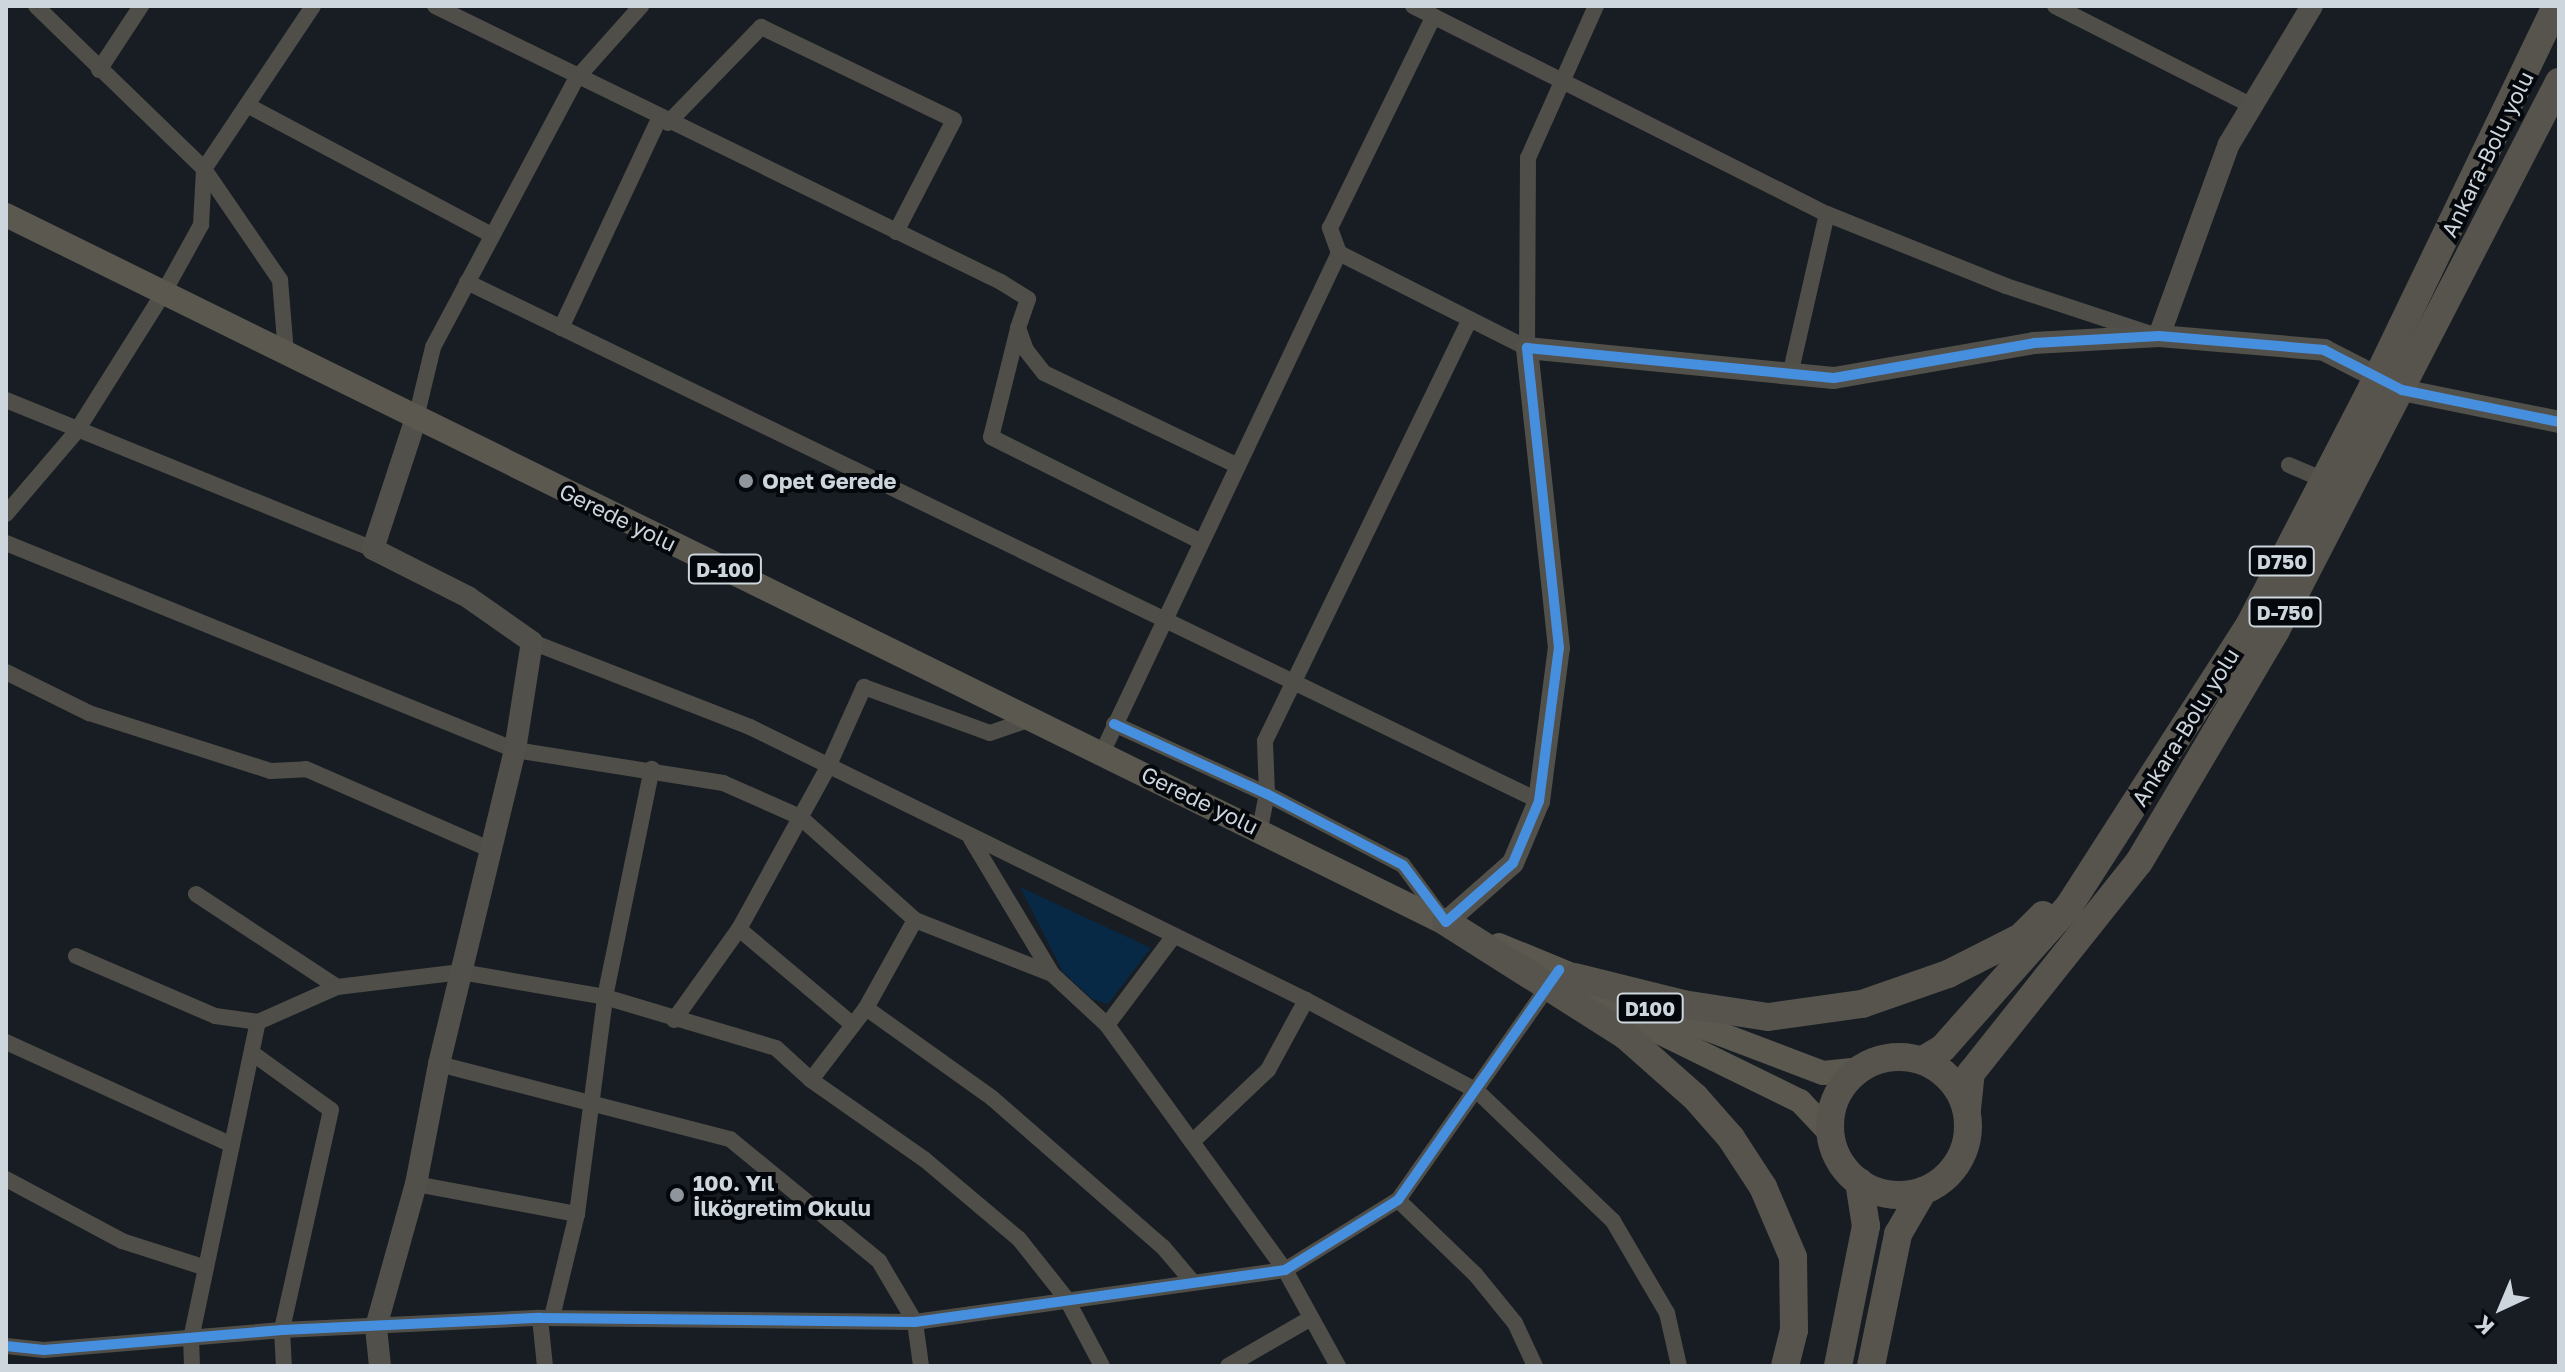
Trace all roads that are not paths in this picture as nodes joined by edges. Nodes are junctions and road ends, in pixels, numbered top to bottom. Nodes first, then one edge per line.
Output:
1 (36, 6) edge
2 (141, 6) edge
3 (313, 6) edge
4 (435, 6) edge
5 (641, 6) edge
6 (1413, 6) edge
7 (1596, 6) edge
8 (2055, 6) edge
9 (2312, 6) edge
10 (2556, 6) edge
11 (1434, 16) junction
12 (99, 70) junction
13 (576, 79) junction
14 (1563, 79) junction
15 (2559, 82) edge
16 (247, 105) junction
17 (2252, 106) junction
18 (664, 121) junction
19 (204, 169) junction
20 (1827, 214) junction
21 (6, 215) edge
22 (896, 232) junction
23 (492, 235) junction
24 (1339, 253) junction
25 (467, 282) junction
26 (164, 292) junction
27 (1469, 321) junction
28 (561, 328) junction
29 (1018, 328) junction
30 (2159, 336) junction
31 (1527, 348) junction
32 (286, 353) junction
33 (1790, 375) junction
34 (2390, 383) junction
35 (6, 400) edge
36 (416, 418) junction
37 (2559, 422) edge
38 (76, 432) junction
39 (1236, 465) junction
40 (2289, 465) dead end
41 (2324, 480) junction
42 (6, 514) edge
43 (1200, 541) junction
44 (6, 543) edge
45 (373, 549) junction
46 (1163, 619) junction
47 (532, 642) junction
48 (6, 672) edge
49 (1294, 682) junction
50 (1031, 719) junction
51 (1114, 724) junction
52 (515, 750) junction
53 (1102, 753) junction
54 (828, 767) junction
55 (652, 769) junction
56 (1267, 794) junction
57 (1539, 801) junction
58 (800, 817) junction
59 (1260, 829) junction
60 (971, 839) junction
61 (491, 850) junction
62 (2099, 862) junction
63 (196, 894) dead end
64 (915, 920) junction
65 (1446, 922) junction
66 (739, 929) junction
67 (1173, 937) junction
68 (76, 956) dead end
69 (461, 972) junction
70 (1052, 974) junction
71 (1559, 979) junction
72 (337, 987) junction
73 (605, 997) junction
74 (1306, 1000) junction
75 (866, 1008) junction
76 (674, 1020) junction
77 (258, 1022) junction
78 (853, 1025) junction
79 (1107, 1025) junction
80 (6, 1042) edge
81 (252, 1053) junction
82 (1923, 1060) junction
83 (439, 1064) junction
84 (1859, 1069) junction
85 (811, 1080) junction
86 (1477, 1091) junction
87 (595, 1100) junction
88 (1967, 1109) junction
89 (1830, 1133) junction
90 (1192, 1142) junction
91 (232, 1145) junction
92 (6, 1179) edge
93 (1859, 1182) junction
94 (416, 1184) junction
95 (1923, 1191) junction
96 (1398, 1200) junction
97 (577, 1214) junction
98 (206, 1268) junction
99 (1285, 1270) junction
100 (1191, 1280) junction
101 (1066, 1298) junction
102 (546, 1318) junction
103 (1311, 1318) junction
104 (915, 1322) junction
105 (376, 1327) junction
106 (282, 1330) junction
107 (191, 1339) junction
108 (6, 1346) edge
109 (192, 1366) edge
110 (284, 1366) edge
111 (380, 1366) edge
112 (545, 1366) edge
113 (921, 1366) edge
114 (1102, 1366) edge
115 (1228, 1366) edge
116 (1338, 1366) edge
117 (1535, 1366) edge
118 (1679, 1366) edge
119 (1785, 1366) edge
120 (1838, 1366) edge
121 (1871, 1366) edge

1 - 12 street
2 - 12 street
3 - 16 street
4 - 13 street
5 - 13 street
6 - 11 street
7 - 14 street
8 - 17 street
9 - 17 street
10 - 34 highway, Ankara-Bolu yolu / D750
11 - 14 street
11 - 24 street
12 - 19 street
13 - 18 street
13 - 23 street
14 - 20 street
14 - 31 street
15 - 34 highway, Ankara-Bolu yolu / D-750
16 - 19 street
16 - 23 street
17 - 30 street
18 - 22 street
18 - 22 street
18 - 28 street
19 - 26 street
19 - 32 street
20 - 30 street
20 - 33 street
21 - 26 main road, Gerede yolu / D-100
22 - 29 street
23 - 25 street
24 - 27 street
24 - 39 street
25 - 28 street
25 - 36 street
26 - 32 main road, Gerede yolu / D-100
26 - 38 street
27 - 31 street
27 - 49 street
28 - 46 street
29 - 39 street
29 - 43 street
30 - 33 street
30 - 34 street
31 - 33 street
31 - 57 street
32 - 36 main road, Gerede yolu / D-100
34 - 37 street
34 - 41 highway, Ankara-Bolu yolu / D750
34 - 88 highway, Ankara-Bolu yolu / D-750
35 - 38 street
36 - 45 street
36 - 50 main road, Gerede yolu / D-100
38 - 42 street
38 - 45 street
39 - 43 street
40 - 41 street
41 - 62 highway, Ankara-Bolu yolu / D750
43 - 46 street
44 - 52 street
45 - 47 street
46 - 49 street
46 - 51 street
47 - 52 street
47 - 54 street
48 - 61 street
49 - 56 street
49 - 57 street
50 - 53 main road, Gerede yolu / D-100
50 - 54 street
51 - 53 street
51 - 56 street
52 - 55 street
52 - 61 street
53 - 59 main road, Gerede yolu / D-100
54 - 58 street
54 - 60 street
55 - 58 street
55 - 73 street
56 - 59 street
56 - 65 street
57 - 65 street
58 - 64 street
58 - 66 street
59 - 65 main road, Gerede yolu / D-100
60 - 67 street
60 - 70 street
61 - 69 street
62 - 71 highway
62 - 82 highway, Ankara-Bolu yolu / D750
63 - 72 street
64 - 70 street
64 - 75 street
65 - 71 highway
66 - 76 street
66 - 78 street
67 - 74 street
67 - 79 street
68 - 77 street
69 - 72 street
69 - 73 street
69 - 83 street
70 - 79 street
71 - 84 main road, D100
71 - 86 street
71 - 89 main road, D100
71 - 119 highway
72 - 77 street
73 - 76 street
73 - 87 street
74 - 86 street
74 - 90 street
75 - 78 street
75 - 100 street
76 - 85 street
77 - 81 street
78 - 85 street
79 - 90 street
80 - 91 street
81 - 91 street
81 - 106 street
82 - 84 highway, D100
82 - 88 highway
83 - 87 street
83 - 94 street
84 - 89 highway
85 - 101 street
86 - 96 street
86 - 118 street
87 - 97 street
87 - 104 street
88 - 95 highway
89 - 93 highway, D100
90 - 99 street
91 - 98 street
92 - 98 street
93 - 95 highway
93 - 120 highway, D100
94 - 97 street
94 - 105 street
95 - 121 highway
96 - 99 street
96 - 117 street
97 - 102 street
98 - 107 street
99 - 100 street
99 - 103 street
100 - 101 street
101 - 104 street
101 - 114 street
102 - 104 street
102 - 105 street
102 - 112 street
103 - 115 street
103 - 116 street
104 - 113 street
105 - 106 street
105 - 111 street
106 - 107 street
106 - 110 street
107 - 108 street
107 - 109 street

